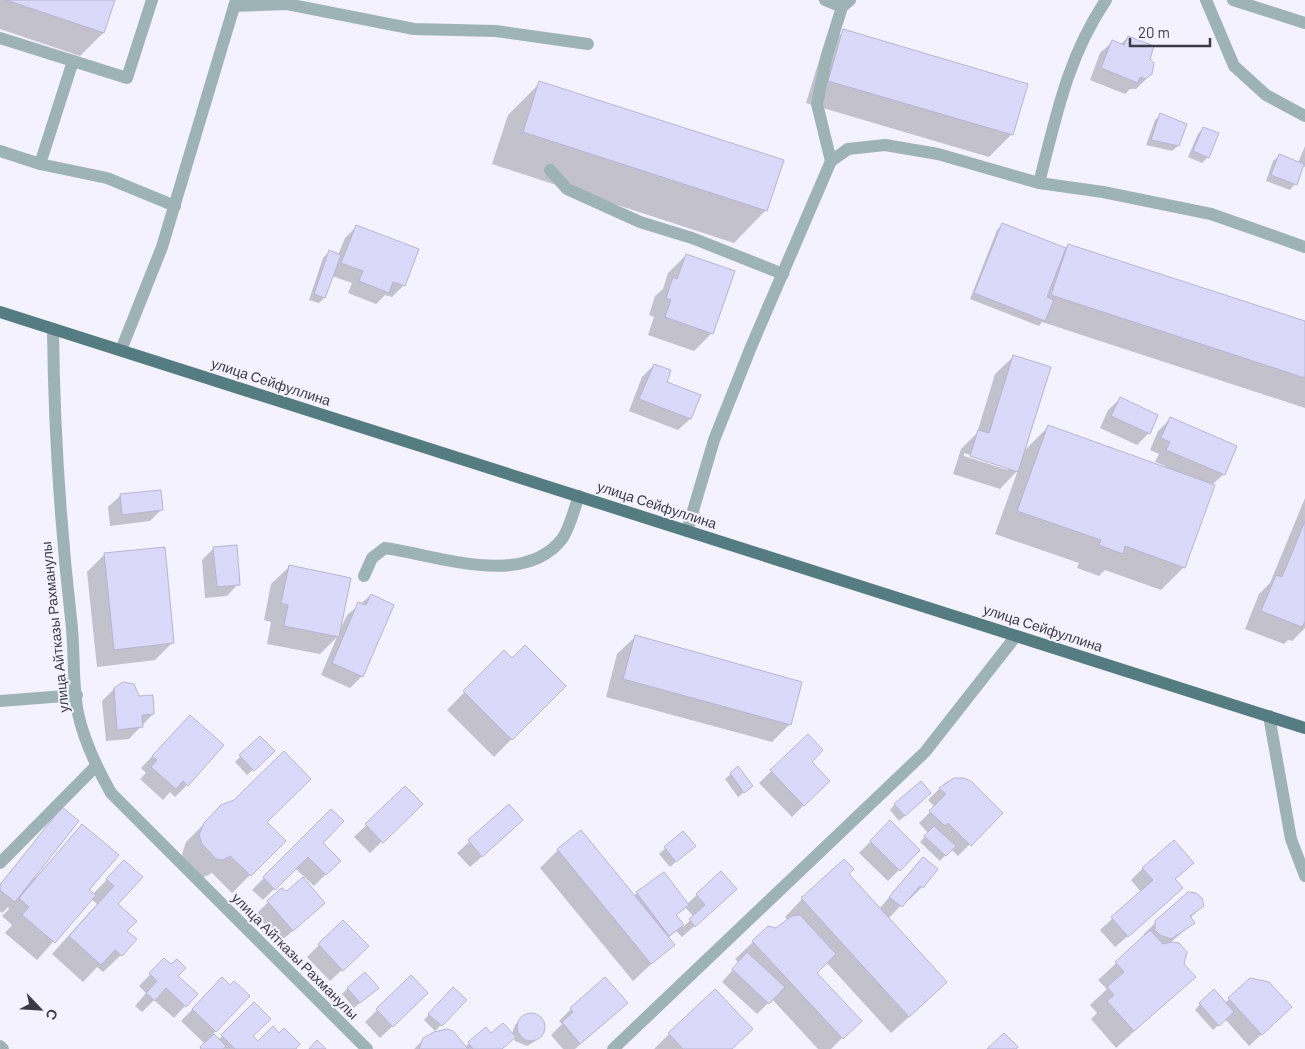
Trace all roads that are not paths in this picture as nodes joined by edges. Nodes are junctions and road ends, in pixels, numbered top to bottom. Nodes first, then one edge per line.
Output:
1 (152, 0) edge
2 (825, 0) edge
3 (1106, 0) edge
4 (1206, 0) edge
5 (1233, 0) edge
6 (235, 3) edge
7 (846, 3) edge
8 (1305, 23) edge
9 (0, 38) edge
10 (588, 44) dead end
11 (72, 61) junction
12 (1305, 116) edge
13 (0, 151) edge
14 (832, 161) junction
15 (40, 164) junction
16 (550, 170) dead end
17 (1039, 183) junction
18 (175, 206) junction
19 (1305, 247) edge
20 (782, 274) junction
21 (0, 312) edge
22 (53, 328) junction
23 (121, 350) junction
24 (579, 496) junction
25 (687, 531) junction
26 (364, 576) dead end
27 (1016, 636) junction
28 (77, 695) junction
29 (0, 701) edge
30 (1269, 716) junction
31 (1305, 728) edge
32 (96, 766) junction
33 (0, 863) edge
34 (1305, 876) edge
35 (0, 1046) edge
36 (3, 1049) edge
37 (367, 1049) edge
38 (613, 1049) edge

1 - 11 street
2 - 7 street
3 - 17 street
4 - 12 street
5 - 8 street
6 - 10 street
6 - 18 street
7 - 14 street
9 - 11 street
11 - 15 street
13 - 15 street
14 - 17 street
14 - 20 street
15 - 18 street
16 - 20 street
17 - 19 street
18 - 23 street
20 - 25 street
21 - 22 main road, улица Сейфуллина
22 - 23 main road, улица Сейфуллина
22 - 28 street, улица Айтказы Рахманулы
23 - 24 main road, улица Сейфуллина
24 - 25 main road, улица Сейфуллина
24 - 26 street
25 - 27 main road, улица Сейфуллина
27 - 30 main road, улица Сейфуллина
27 - 38 street
28 - 29 street
28 - 32 street, улица Айтказы Рахманулы
30 - 31 main road, улица Сейфуллина
30 - 34 street
32 - 33 street
32 - 37 street, улица Айтказы Рахманулы
35 - 36 street

